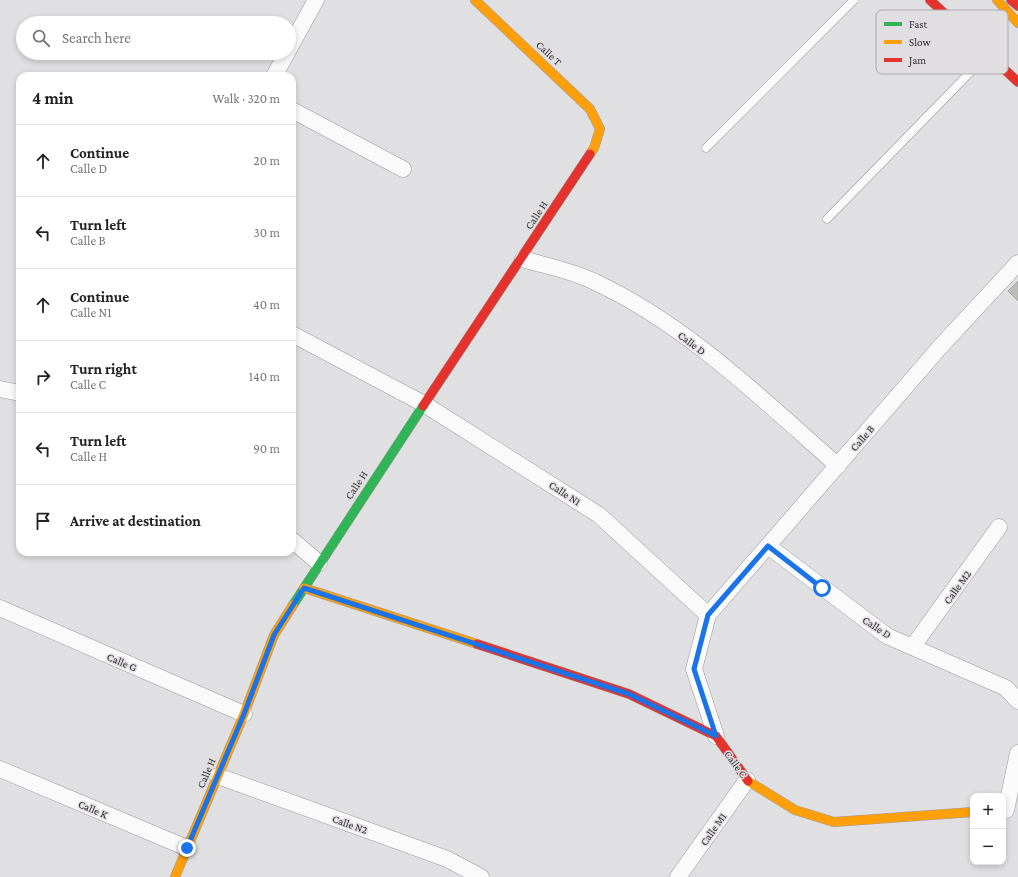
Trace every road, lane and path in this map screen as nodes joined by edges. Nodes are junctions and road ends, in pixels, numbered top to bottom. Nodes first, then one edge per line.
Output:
1 (316, 0) edge
2 (475, 0) edge
3 (854, 0) edge
4 (930, 0) edge
5 (998, 0) edge
6 (1011, 0) edge
7 (1018, 6) edge
8 (941, 10) edge
9 (1007, 10) edge
10 (1008, 12) edge
11 (1018, 23) edge
12 (296, 36) edge
13 (283, 60) edge
14 (276, 72) edge
15 (1008, 73) edge
16 (968, 74) edge
17 (1018, 82) edge
18 (296, 112) edge
19 (600, 129) joint
20 (706, 148) dead end
21 (403, 169) dead end
22 (827, 219) dead end
23 (522, 259) junction
24 (1018, 263) edge
25 (296, 336) edge
26 (0, 389) edge
27 (16, 392) edge
28 (424, 404) junction
29 (838, 466) junction
30 (999, 527) dead end
31 (296, 543) edge
32 (768, 546) junction
33 (319, 563) junction
34 (304, 588) junction
35 (0, 608) edge
36 (708, 615) junction
37 (914, 646) junction
38 (1018, 701) edge
39 (244, 714) junction
40 (716, 736) junction
41 (1018, 753) edge
42 (0, 769) edge
43 (218, 776) junction
44 (747, 780) junction
45 (1009, 810) edge
46 (970, 812) edge
47 (187, 848) junction
48 (175, 877) edge
49 (481, 877) edge
50 (678, 877) edge

1 - 12 street
2 - 19 main road, Calle T
3 - 20 lane
4 - 8 main road
5 - 9 main road
6 - 7 main road
10 - 11 main road
13 - 14 street
15 - 17 main road
16 - 22 lane
18 - 21 street
19 - 23 main road, Calle H
23 - 28 main road, Calle H
23 - 29 street, Calle D
24 - 29 street, Calle B
25 - 28 street, Calle N1
26 - 27 street
28 - 33 main road, Calle H
28 - 36 street, Calle N1
29 - 32 street, Calle B
30 - 37 street, Calle M2
31 - 33 street
32 - 36 street, Calle B
32 - 37 street, Calle D
33 - 34 main road, Calle H
34 - 39 main road, Calle H
34 - 40 main road, Calle C
35 - 39 street, Calle G
36 - 40 street
37 - 38 street, Calle D
39 - 43 main road, Calle H
40 - 44 main road, Calle C
41 - 45 street
42 - 47 street, Calle K
43 - 47 main road, Calle H
43 - 49 street, Calle N2
44 - 46 main road, Calle C
44 - 50 street, Calle M1
47 - 48 main road, Calle H

